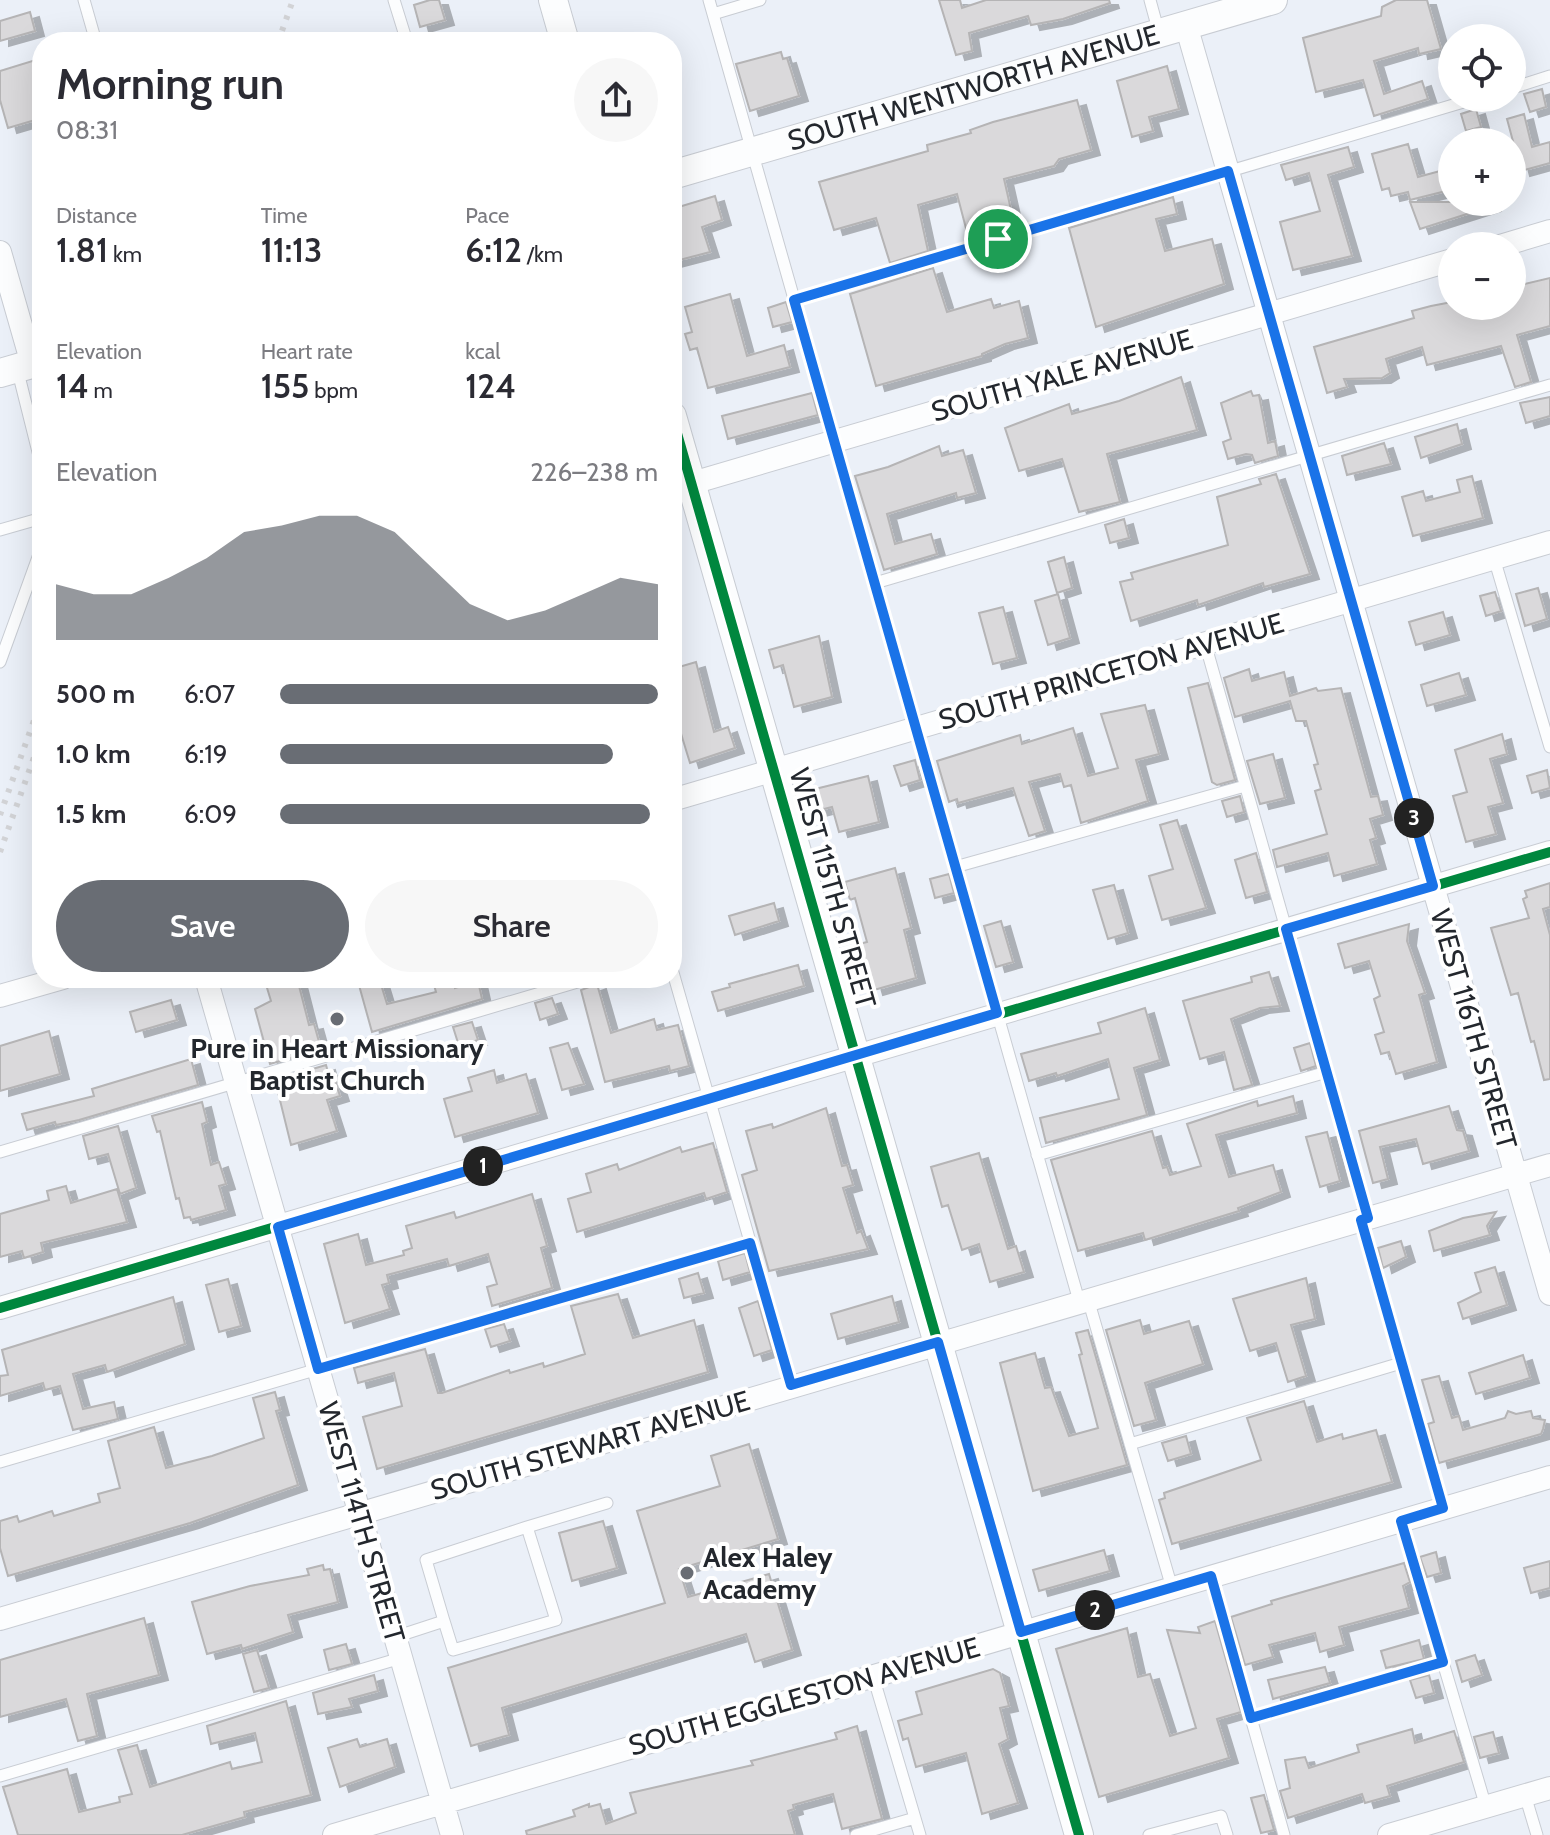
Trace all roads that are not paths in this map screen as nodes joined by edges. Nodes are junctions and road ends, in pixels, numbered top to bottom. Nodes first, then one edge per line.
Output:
1 (84, 0) edge
2 (394, 0) edge
3 (553, 0) edge
4 (709, 0) edge
5 (760, 0) edge
6 (1150, 0) edge
7 (1273, 0) edge
8 (713, 14) junction
9 (1173, 29) junction
10 (93, 32) edge
11 (404, 32) edge
12 (562, 32) edge
13 (1550, 76) edge
14 (1526, 84) edge
15 (1438, 109) edge
16 (752, 152) junction
17 (1228, 171) junction
18 (682, 172) edge
19 (1550, 231) edge
20 (1526, 238) edge
21 (0, 252) edge
22 (1438, 264) edge
23 (794, 300) junction
24 (1269, 314) junction
25 (23, 366) edge
26 (1550, 385) edge
27 (32, 414) edge
28 (834, 441) junction
29 (1310, 455) junction
30 (682, 486) edge
31 (32, 521) edge
32 (0, 530) edge
33 (1550, 542) edge
34 (1494, 558) junction
35 (32, 574) edge
36 (875, 583) junction
37 (1351, 600) junction
38 (1205, 643) junction
39 (0, 662) edge
40 (1550, 698) edge
41 (1537, 702) junction
42 (916, 728) junction
43 (1550, 747) edge
44 (774, 770) junction
45 (1245, 786) junction
46 (682, 797) edge
47 (1550, 852) edge
48 (955, 867) junction
49 (1433, 886) junction
50 (1286, 929) junction
51 (32, 987) edge
52 (209, 988) edge
53 (557, 988) edge
54 (677, 988) edge
55 (0, 996) edge
56 (997, 1013) junction
57 (855, 1055) junction
58 (1327, 1072) junction
59 (236, 1083) junction
60 (709, 1098) junction
61 (0, 1152) edge
62 (1037, 1155) junction
63 (1550, 1165) edge
64 (1516, 1175) junction
65 (1364, 1219) junction
66 (278, 1227) junction
67 (750, 1243) junction
68 (1550, 1294) edge
69 (1083, 1300) junction
70 (0, 1308) edge
71 (938, 1342) junction
72 (1401, 1363) junction
73 (318, 1369) junction
74 (791, 1385) junction
75 (1130, 1444) junction
76 (0, 1462) edge
77 (1550, 1477) edge
78 (607, 1503) dead end
79 (1443, 1508) junction
80 (360, 1513) junction
81 (1401, 1521) junction
82 (527, 1527) junction
83 (1211, 1576) junction
84 (1172, 1588) junction
85 (0, 1619) edge
86 (444, 1621) junction
87 (1021, 1632) junction
88 (398, 1647) junction
89 (1443, 1662) junction
90 (873, 1676) junction
91 (1251, 1718) junction
92 (0, 1776) edge
93 (1550, 1788) edge
94 (1525, 1795) junction
95 (442, 1803) junction
96 (1486, 1807) junction
97 (915, 1818) junction
98 (334, 1835) edge
99 (452, 1835) edge
100 (856, 1835) edge
101 (920, 1835) edge
102 (1079, 1835) edge
103 (1149, 1835) edge
104 (1227, 1835) edge
105 (1284, 1835) edge
106 (1389, 1835) edge
107 (1537, 1835) edge

1 - 10 lane
2 - 11 lane
3 - 12 street
4 - 8 lane
5 - 8 lane
6 - 9 lane
7 - 9 street, SOUTH WENTWORTH AVENUE
8 - 16 lane
9 - 16 street, SOUTH WENTWORTH AVENUE
9 - 17 street, WEST 116TH STREET
13 - 14 lane
15 - 17 lane
16 - 18 street, SOUTH WENTWORTH AVENUE
16 - 23 lane
17 - 23 lane
17 - 24 street, WEST 116TH STREET
19 - 20 street
21 - 25 street
22 - 24 street, SOUTH YALE AVENUE
23 - 28 lane
24 - 28 street, SOUTH YALE AVENUE
24 - 29 street, WEST 116TH STREET
25 - 27 lane
26 - 29 lane
28 - 30 street, SOUTH YALE AVENUE
28 - 36 lane
29 - 36 lane
29 - 37 street, WEST 116TH STREET
30 - 44 street, WEST 115TH STREET
31 - 32 lane
33 - 34 street, SOUTH PRINCETON AVENUE
34 - 37 street, SOUTH PRINCETON AVENUE
34 - 41 lane
35 - 39 lane
36 - 42 lane
37 - 38 street, SOUTH PRINCETON AVENUE
37 - 49 street, WEST 116TH STREET
38 - 42 street, SOUTH PRINCETON AVENUE
38 - 45 lane
40 - 41 lane
41 - 43 lane
42 - 44 street, SOUTH PRINCETON AVENUE
42 - 48 lane
44 - 46 street, SOUTH PRINCETON AVENUE
44 - 57 street, WEST 115TH STREET
45 - 48 lane
45 - 50 lane
47 - 49 street
48 - 56 lane
49 - 50 street
49 - 64 street, WEST 116TH STREET
50 - 56 street
50 - 58 lane
51 - 55 street
52 - 59 street, WEST 114TH STREET
53 - 59 lane
54 - 60 lane
56 - 57 street
56 - 62 lane
57 - 60 street
57 - 71 street, WEST 115TH STREET
58 - 62 lane
58 - 65 lane
59 - 61 lane
59 - 66 street, WEST 114TH STREET
60 - 66 street
60 - 67 lane
62 - 69 lane
63 - 64 street, SOUTH STEWART AVENUE
64 - 65 street, SOUTH STEWART AVENUE
64 - 68 street, WEST 116TH STREET
65 - 69 street, SOUTH STEWART AVENUE
65 - 72 lane
66 - 70 street
66 - 73 street, WEST 114TH STREET
67 - 73 lane
67 - 74 lane
69 - 71 street, SOUTH STEWART AVENUE
69 - 75 lane
71 - 74 street, SOUTH STEWART AVENUE
71 - 87 street, WEST 115TH STREET
72 - 75 lane
72 - 79 lane
73 - 76 lane
73 - 80 street, WEST 114TH STREET
74 - 80 street, SOUTH STEWART AVENUE
75 - 84 lane
77 - 79 street, SOUTH EGGLESTON AVENUE
78 - 82 lane
79 - 81 street, SOUTH EGGLESTON AVENUE
80 - 85 street, SOUTH STEWART AVENUE
80 - 88 street, WEST 114TH STREET
81 - 83 street, SOUTH EGGLESTON AVENUE
81 - 89 lane
82 - 86 lane
82 - 86 lane
83 - 84 street, SOUTH EGGLESTON AVENUE
83 - 91 lane
84 - 87 street, SOUTH EGGLESTON AVENUE
86 - 88 lane
87 - 90 street, SOUTH EGGLESTON AVENUE
87 - 102 street, WEST 115TH STREET
88 - 92 lane
88 - 95 street, WEST 114TH STREET
89 - 91 lane
89 - 96 lane
90 - 95 street, SOUTH EGGLESTON AVENUE
90 - 97 lane
91 - 105 lane
93 - 94 street
94 - 96 street
94 - 107 lane
95 - 98 street, SOUTH EGGLESTON AVENUE
95 - 99 street, WEST 114TH STREET
96 - 106 street
97 - 100 lane
97 - 101 lane
103 - 104 lane

